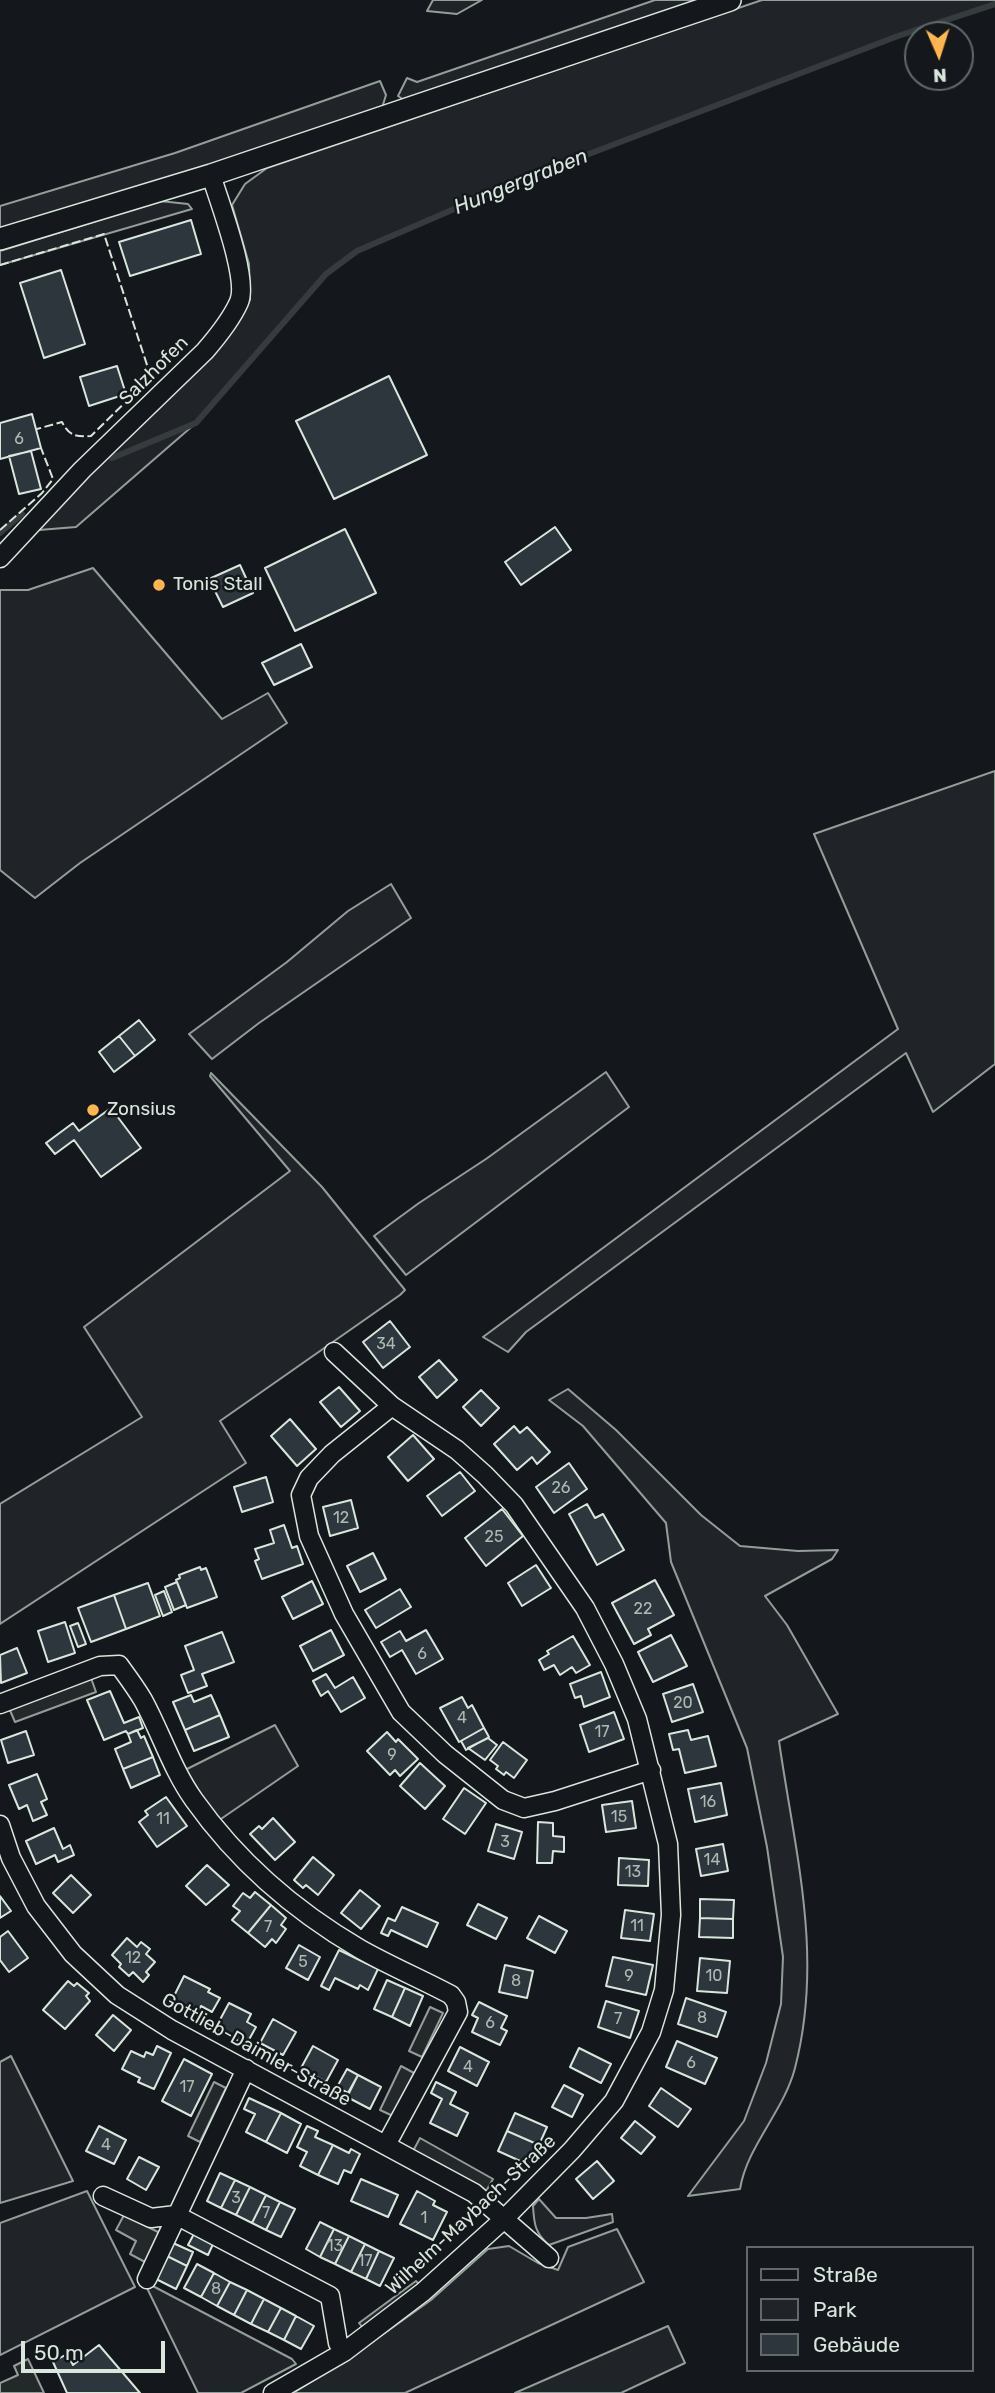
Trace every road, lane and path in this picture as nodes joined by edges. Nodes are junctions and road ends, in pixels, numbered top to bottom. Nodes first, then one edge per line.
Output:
1 (730, 0) edge
2 (211, 175) junction
3 (0, 239) edge
4 (0, 558) edge
5 (334, 1352) dead end
6 (392, 1406) junction
7 (0, 1704) edge
8 (651, 1770) junction
9 (0, 1825) edge
10 (246, 2069) junction
11 (386, 2145) junction
12 (103, 2196) dead end
13 (176, 2215) junction
14 (503, 2220) junction
15 (549, 2258) dead end
16 (147, 2279) dead end
17 (344, 2352) junction
18 (273, 2393) edge

1 - 2 street
2 - 3 street
2 - 4 street, Salzhofen
5 - 6 street, Wilhelm-Maybach-Straße
6 - 8 street, Wilhelm-Maybach-Straße
6 - 8 street
7 - 11 street
8 - 14 street, Wilhelm-Maybach-Straße
9 - 10 street, Gottlieb-Daimler-Straße
10 - 11 street, Gottlieb-Daimler-Straße
10 - 13 street
11 - 14 street, Gottlieb-Daimler-Straße
12 - 13 street
13 - 16 street
13 - 17 street
14 - 15 street, Gottlieb-Daimler-Straße
14 - 17 street, Wilhelm-Maybach-Straße
17 - 18 street, Wilhelm-Maybach-Straße

